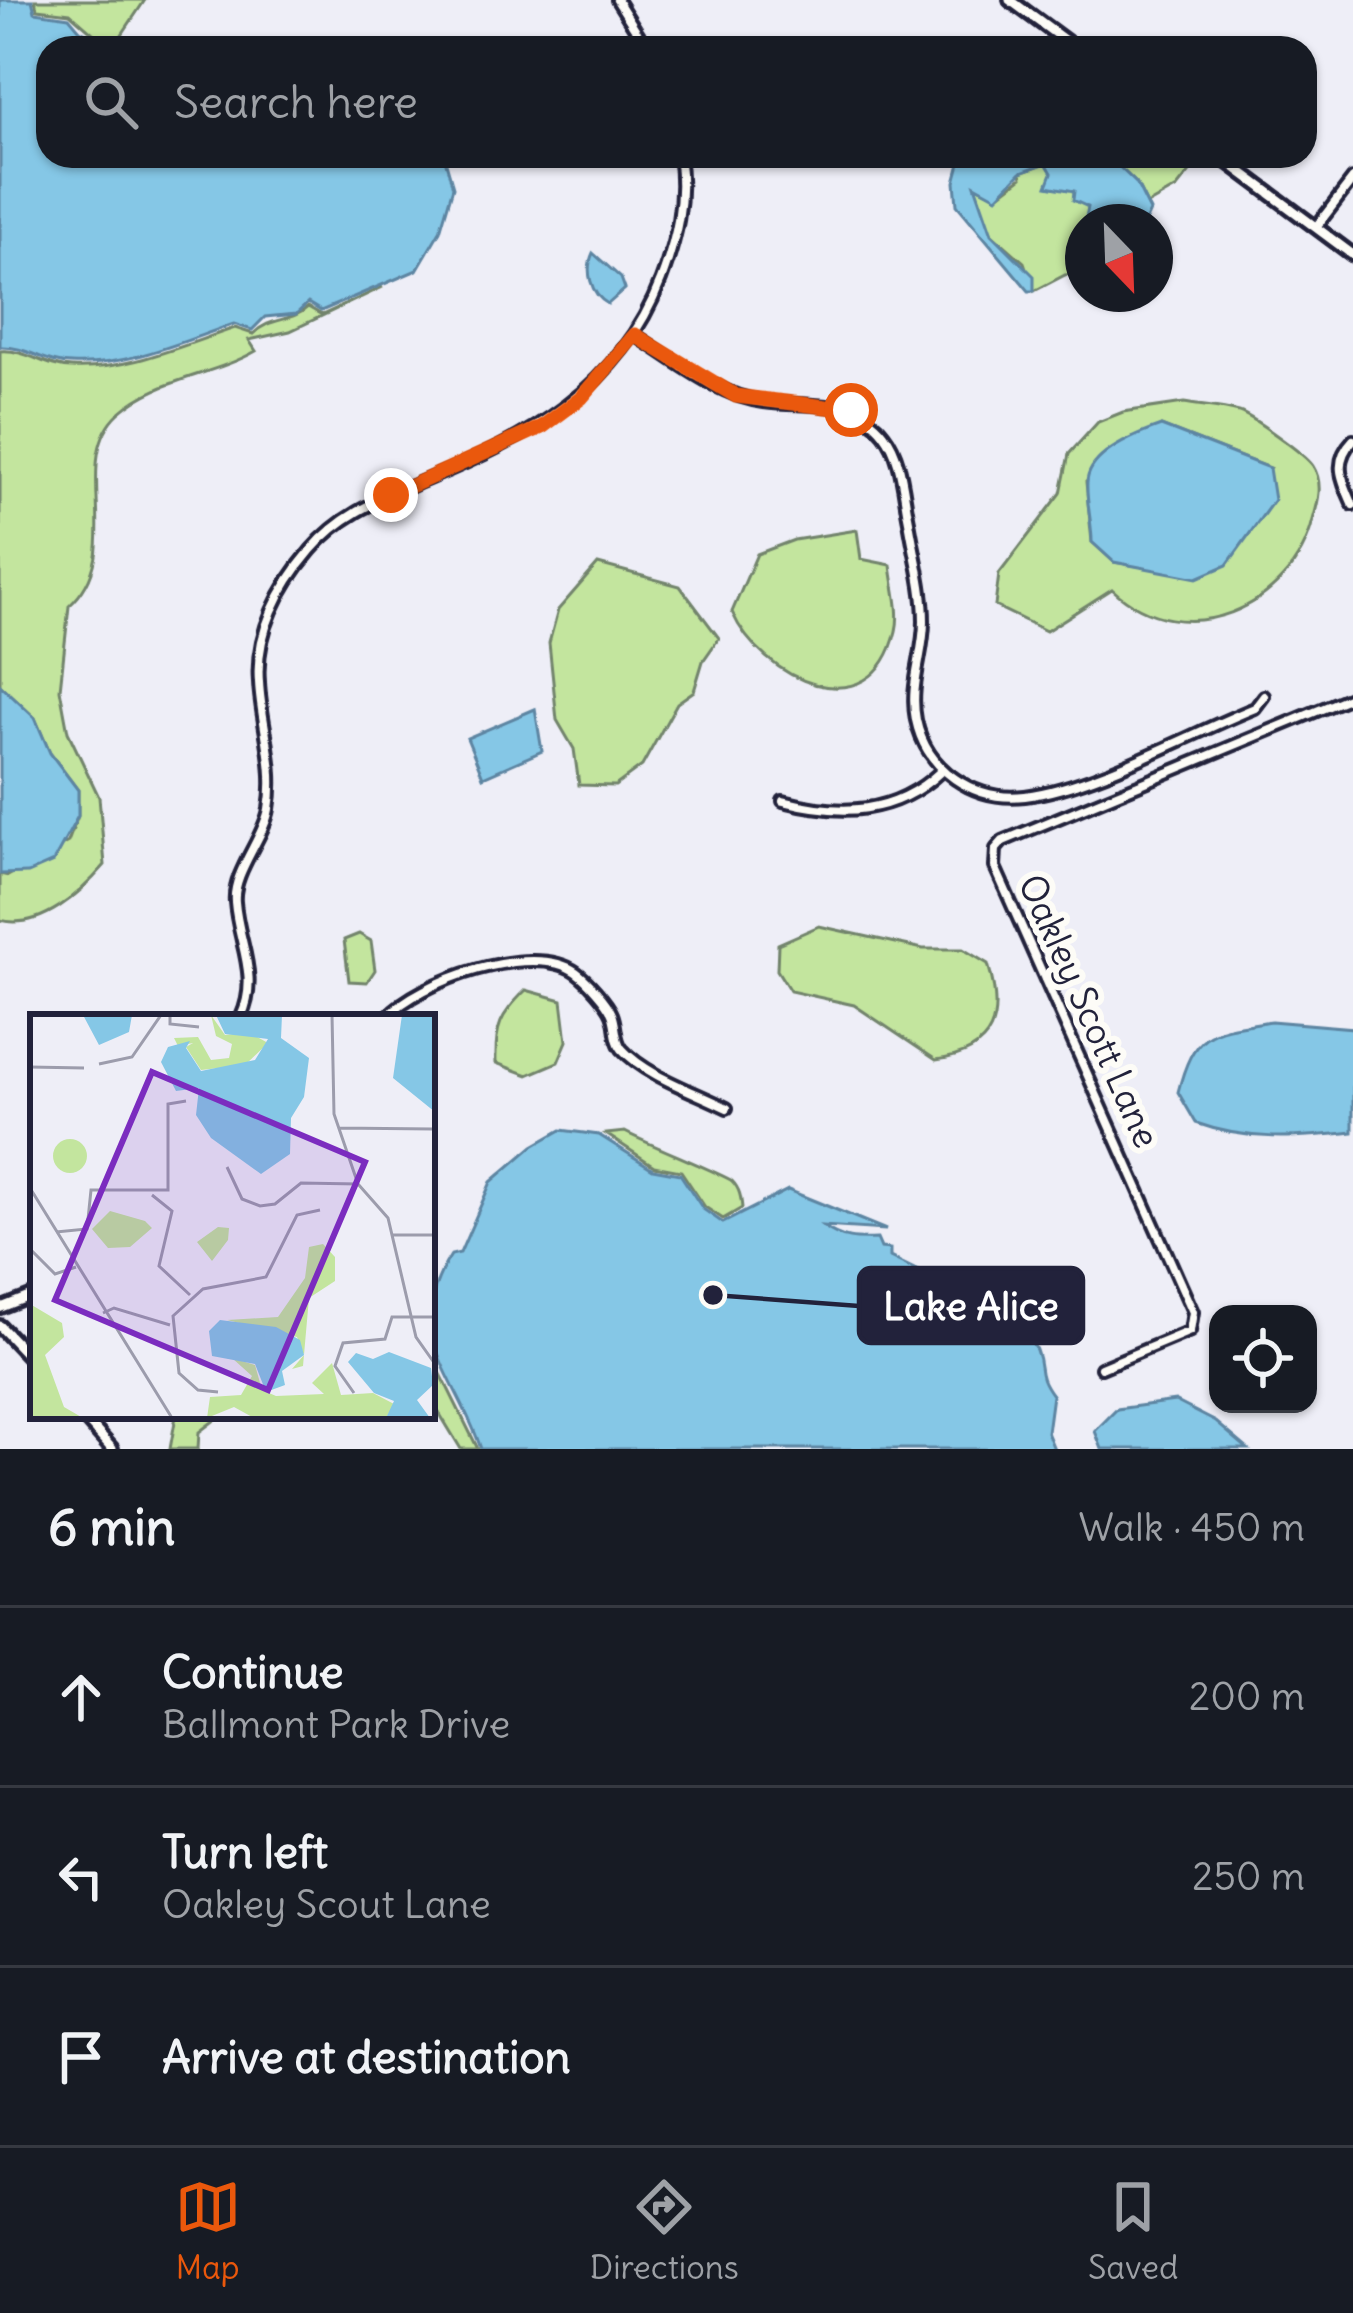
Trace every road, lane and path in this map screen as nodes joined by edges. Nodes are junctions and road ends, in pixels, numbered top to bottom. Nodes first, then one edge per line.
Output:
1 (617, 0) edge
2 (1010, 0) edge
3 (640, 36) edge
4 (1053, 36) edge
5 (681, 168) edge
6 (1236, 168) edge
7 (1353, 179) edge
8 (1316, 227) junction
9 (1353, 255) edge
10 (635, 335) junction
11 (1353, 440) edge
12 (1353, 505) edge
13 (1264, 696) dead end
14 (1353, 696) edge
15 (940, 772) junction
16 (783, 801) dead end
17 (242, 1014) edge
18 (391, 1014) edge
19 (727, 1108) dead end
20 (30, 1296) edge
21 (0, 1308) edge
22 (0, 1326) edge
23 (30, 1358) edge
24 (1101, 1368) dead end
25 (85, 1419) edge
26 (112, 1449) edge

1 - 3 street
2 - 4 street
5 - 10 street
6 - 8 street
7 - 8 street
8 - 9 street
10 - 15 street
10 - 17 street
11 - 12 street
13 - 15 street
14 - 24 street, Oakley Scott Lane
15 - 16 street
18 - 19 street
20 - 21 street
22 - 23 street
25 - 26 street

